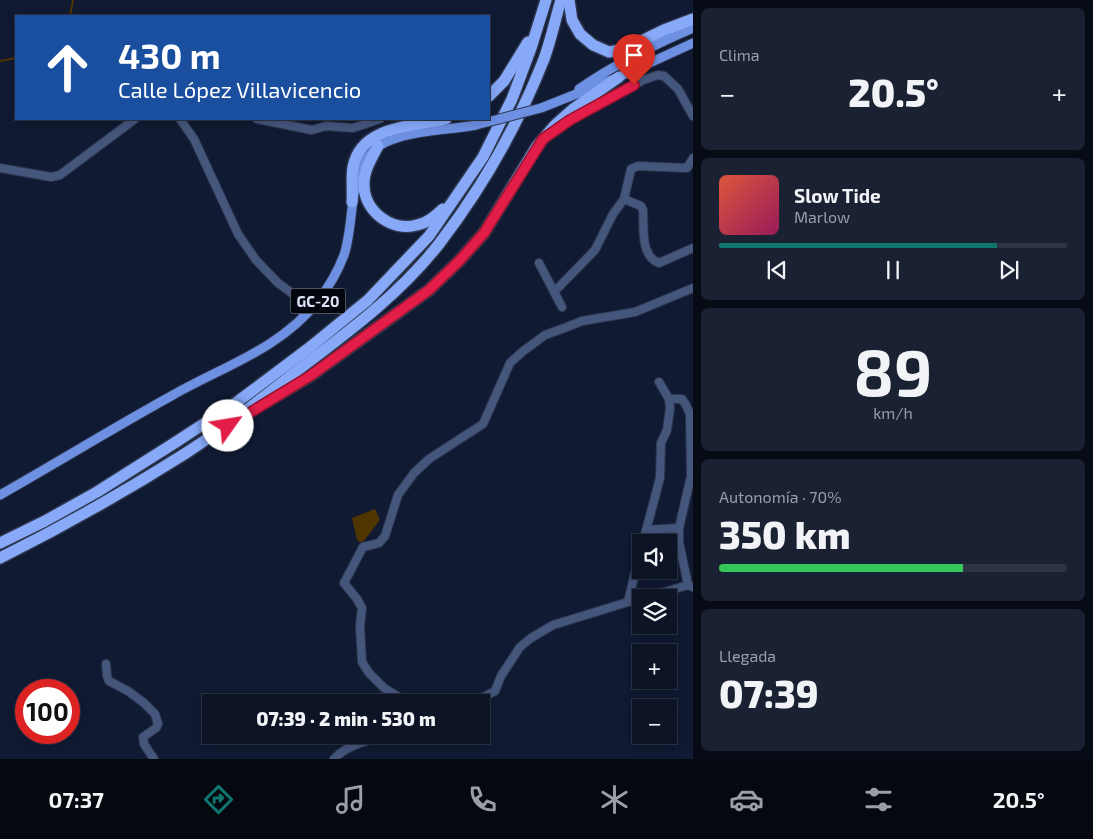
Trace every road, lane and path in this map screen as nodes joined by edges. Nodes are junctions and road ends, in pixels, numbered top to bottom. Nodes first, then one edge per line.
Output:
1 (546, 0) edge
2 (561, 0) edge
3 (569, 0) edge
4 (693, 19) edge
5 (538, 25) junction
6 (693, 28) edge
7 (693, 42) edge
8 (619, 77) junction
9 (490, 95) edge
10 (566, 98) junction
11 (693, 116) edge
12 (134, 120) edge
13 (181, 120) edge
14 (262, 120) edge
15 (377, 120) edge
16 (441, 120) edge
17 (543, 139) junction
18 (378, 146) junction
19 (693, 158) edge
20 (0, 168) edge
21 (458, 196) junction
22 (624, 199) junction
23 (352, 202) junction
24 (693, 248) edge
25 (539, 263) dead end
26 (693, 288) edge
27 (554, 292) junction
28 (293, 294) junction
29 (318, 301) junction
30 (562, 307) dead end
31 (303, 318) junction
32 (659, 382) dead end
33 (668, 399) junction
34 (212, 436) junction
35 (0, 495) edge
36 (680, 528) junction
37 (646, 530) junction
38 (645, 534) edge
39 (0, 543) edge
40 (0, 558) edge
41 (634, 579) edge
42 (690, 586) edge
43 (677, 589) edge
44 (632, 601) edge
45 (628, 602) junction
46 (106, 664) dead end
47 (394, 694) edge
48 (488, 694) edge
49 (361, 744) edge
50 (154, 759) edge
51 (334, 759) edge

1 - 5 highway
2 - 34 highway
3 - 4 highway
5 - 9 highway
5 - 21 highway
6 - 10 main road, GC-20
7 - 8 main road, GC-20
8 - 10 main road, GC-20
8 - 17 highway
10 - 18 main road, GC-20, bridge
11 - 17 street
12 - 20 street
13 - 28 street
14 - 15 street
16 - 23 highway
17 - 34 highway
18 - 21 highway
18 - 23 main road, GC-20
19 - 22 street
21 - 39 highway
22 - 24 street
22 - 27 street
23 - 29 main road, GC-20
25 - 27 street
26 - 47 street
27 - 30 street
28 - 29 street
28 - 31 street
29 - 31 main road, GC-20
31 - 35 main road, GC-20
32 - 33 street
33 - 36 street
33 - 37 street
34 - 40 highway
36 - 37 street
36 - 42 street
37 - 38 street
41 - 45 street
42 - 43 street
44 - 45 street
45 - 48 street
46 - 50 street
49 - 51 street

